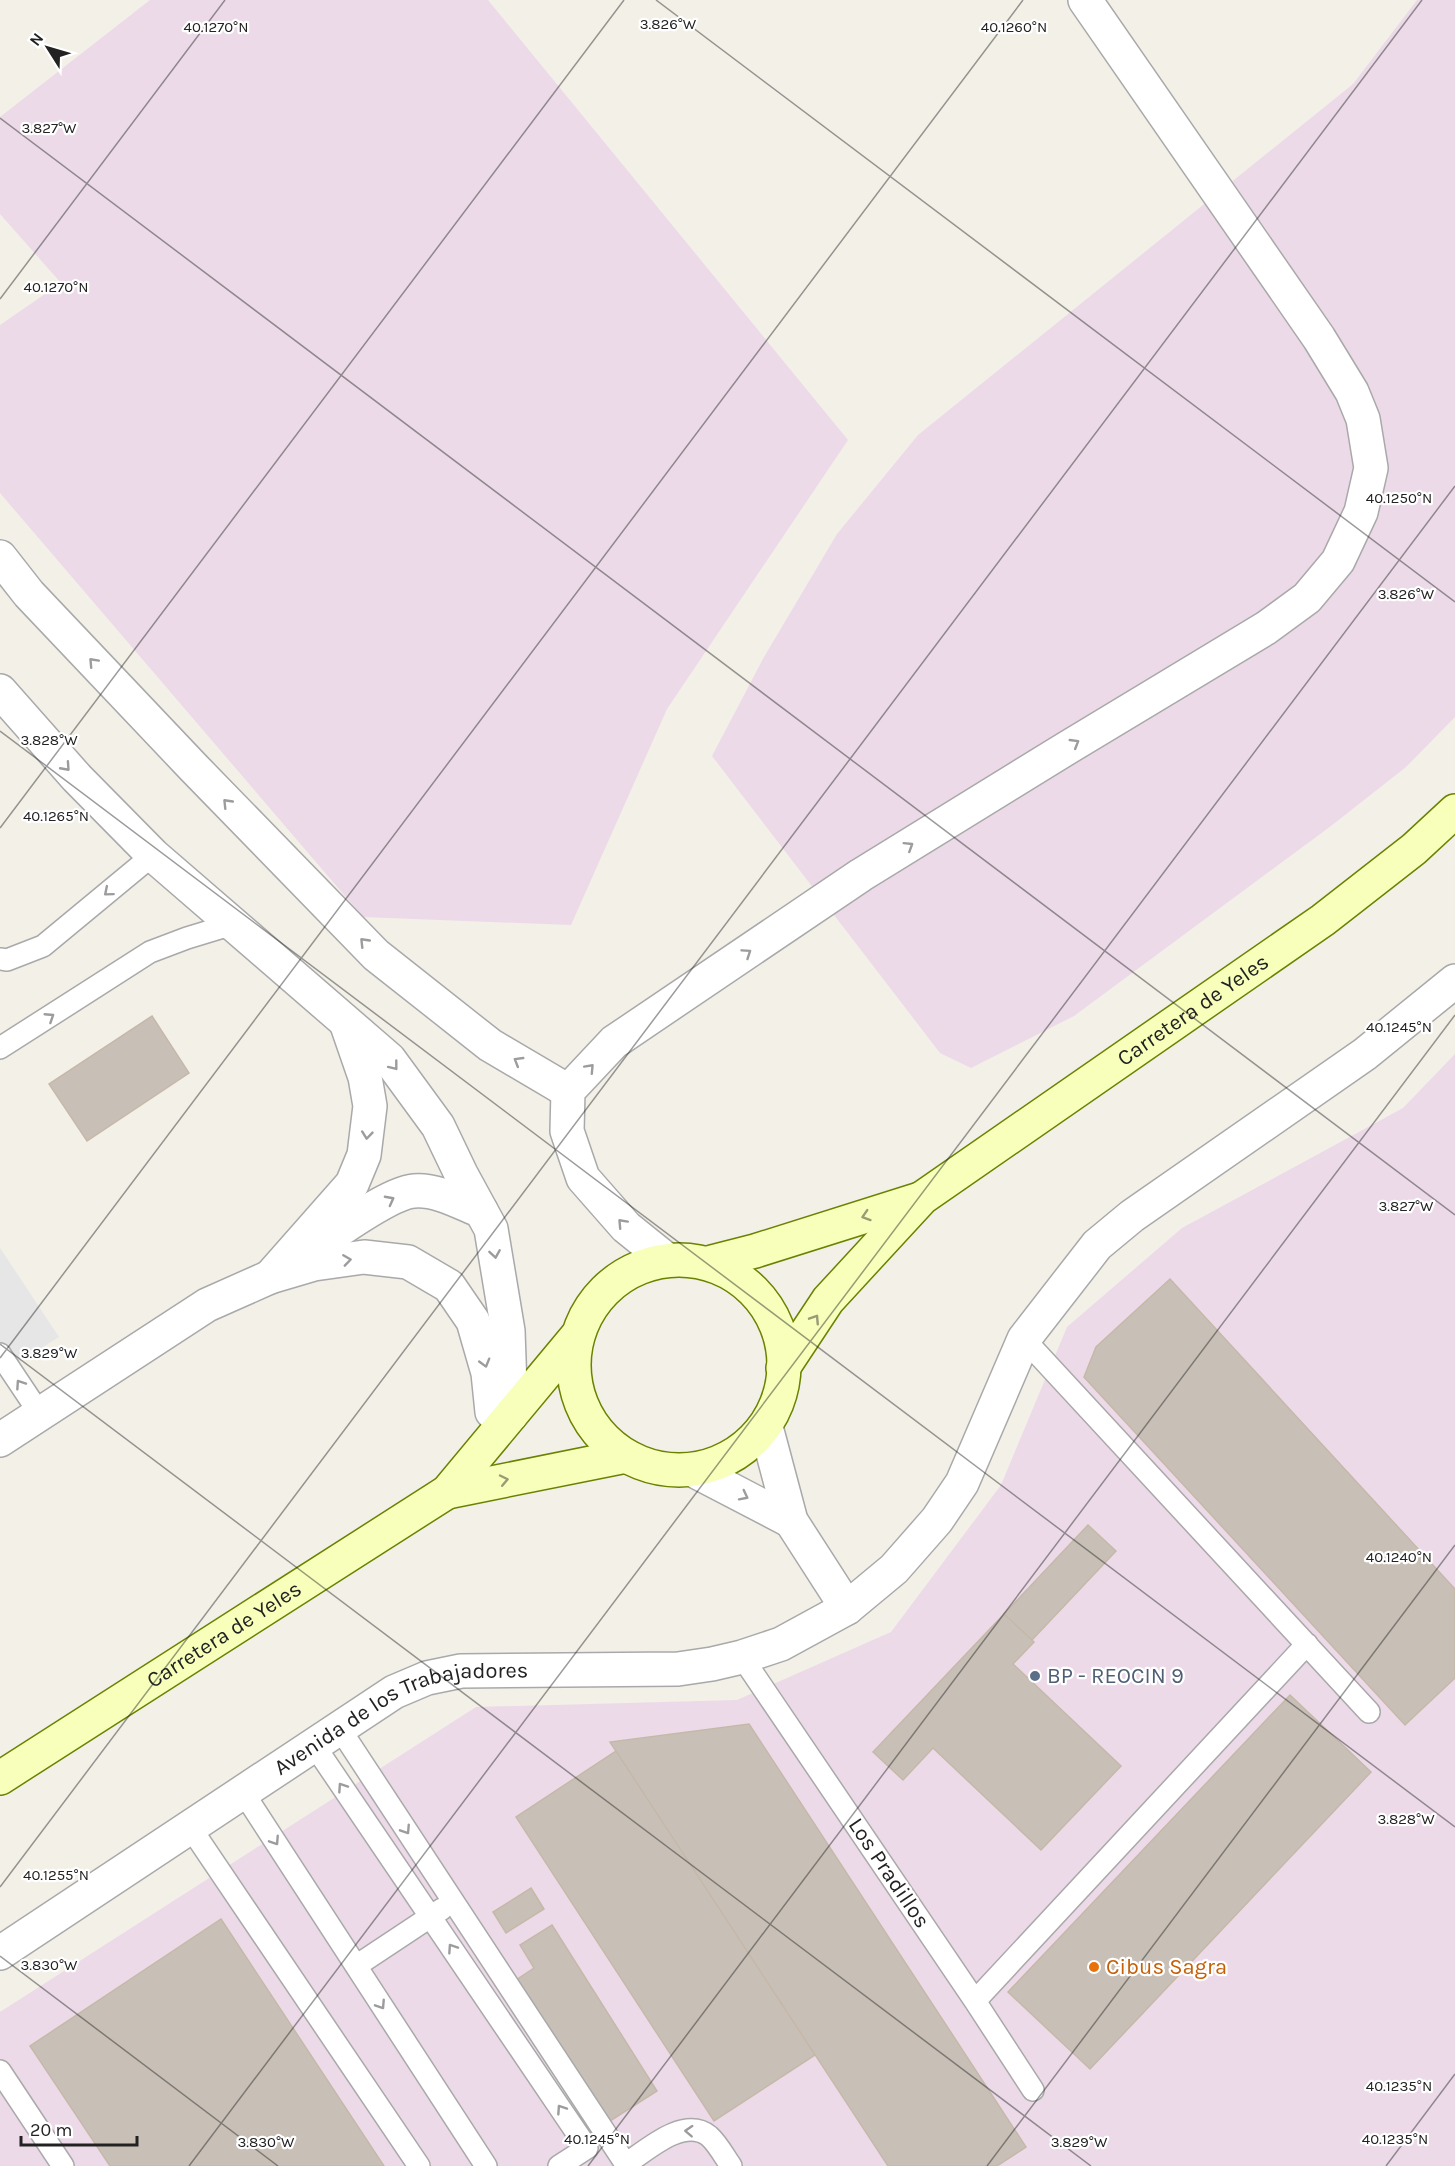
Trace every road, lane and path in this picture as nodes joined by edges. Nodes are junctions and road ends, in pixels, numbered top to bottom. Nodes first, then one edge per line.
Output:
1 (1085, 0) edge
2 (0, 557) edge
3 (0, 692) edge
4 (1455, 811) edge
5 (153, 855) junction
6 (232, 924) junction
7 (0, 959) edge
8 (1455, 981) edge
9 (345, 1022) junction
10 (0, 1048) edge
11 (568, 1091) junction
12 (922, 1198) junction
13 (481, 1211) junction
14 (667, 1260) junction
15 (712, 1262) junction
16 (270, 1277) junction
17 (576, 1337) junction
18 (1024, 1339) junction
19 (0, 1354) edge
20 (783, 1368) junction
21 (40, 1414) junction
22 (503, 1425) junction
23 (766, 1427) junction
24 (0, 1440) edge
25 (621, 1456) junction
26 (697, 1472) junction
27 (447, 1492) junction
28 (791, 1521) junction
29 (847, 1608) junction
30 (1307, 1644) junction
31 (742, 1657) junction
32 (1369, 1712) dead end
33 (327, 1737) junction
34 (0, 1778) edge
35 (243, 1792) junction
36 (190, 1827) junction
37 (453, 1902) junction
38 (431, 1917) junction
39 (0, 1953) edge
40 (356, 1966) junction
41 (975, 2001) junction
42 (0, 2071) edge
43 (1033, 2090) dead end
44 (626, 2165) edge
45 (63, 2166) edge
46 (418, 2166) edge
47 (486, 2166) edge
48 (559, 2166) edge
49 (731, 2166) edge

11 -> 1 street
11 -> 2 street
3 -> 5 street
4 - 12 main road, Carretera de Yeles
5 - 6 street
5 -> 7 lane
6 - 9 street
10 -> 6 lane
8 - 18 street, Avenida de los Trabajadores
9 -> 13 street
9 -> 16 street
14 -> 11 street
12 -> 15 main road, Carretera de Yeles
20 -> 12 main road, Carretera de Yeles
16 -> 13 street
13 -> 22 street
14 - 15 main road
14 - 17 main road
15 - 20 main road
16 - 21 street
16 -> 22 street
17 - 22 main road, Carretera de Yeles
17 - 25 main road
18 - 29 street, Avenida de los Trabajadores
18 - 30 lane
21 -> 19 lane
20 - 23 main road
21 - 24 street
22 - 27 main road, Carretera de Yeles
23 - 26 main road
23 - 28 street
25 - 26 main road
27 -> 25 main road, Carretera de Yeles
26 -> 28 street
27 - 34 main road, Carretera de Yeles
28 - 29 street
29 - 31 street, Avenida de los Trabajadores
30 - 32 lane
30 - 41 lane
31 - 33 street, Avenida de los Trabajadores
31 - 41 lane, Los Pradillos
33 - 35 street, Avenida de los Trabajadores
33 -> 37 lane
38 -> 33 lane
35 - 36 street, Avenida de los Trabajadores
35 -> 40 lane
36 - 39 street, Avenida de los Trabajadores
36 - 46 lane
37 - 38 lane
37 - 44 lane
38 - 40 lane
48 -> 38 lane
40 -> 47 lane
41 - 43 lane, Los Pradillos
42 - 45 lane
49 -> 44 lane

